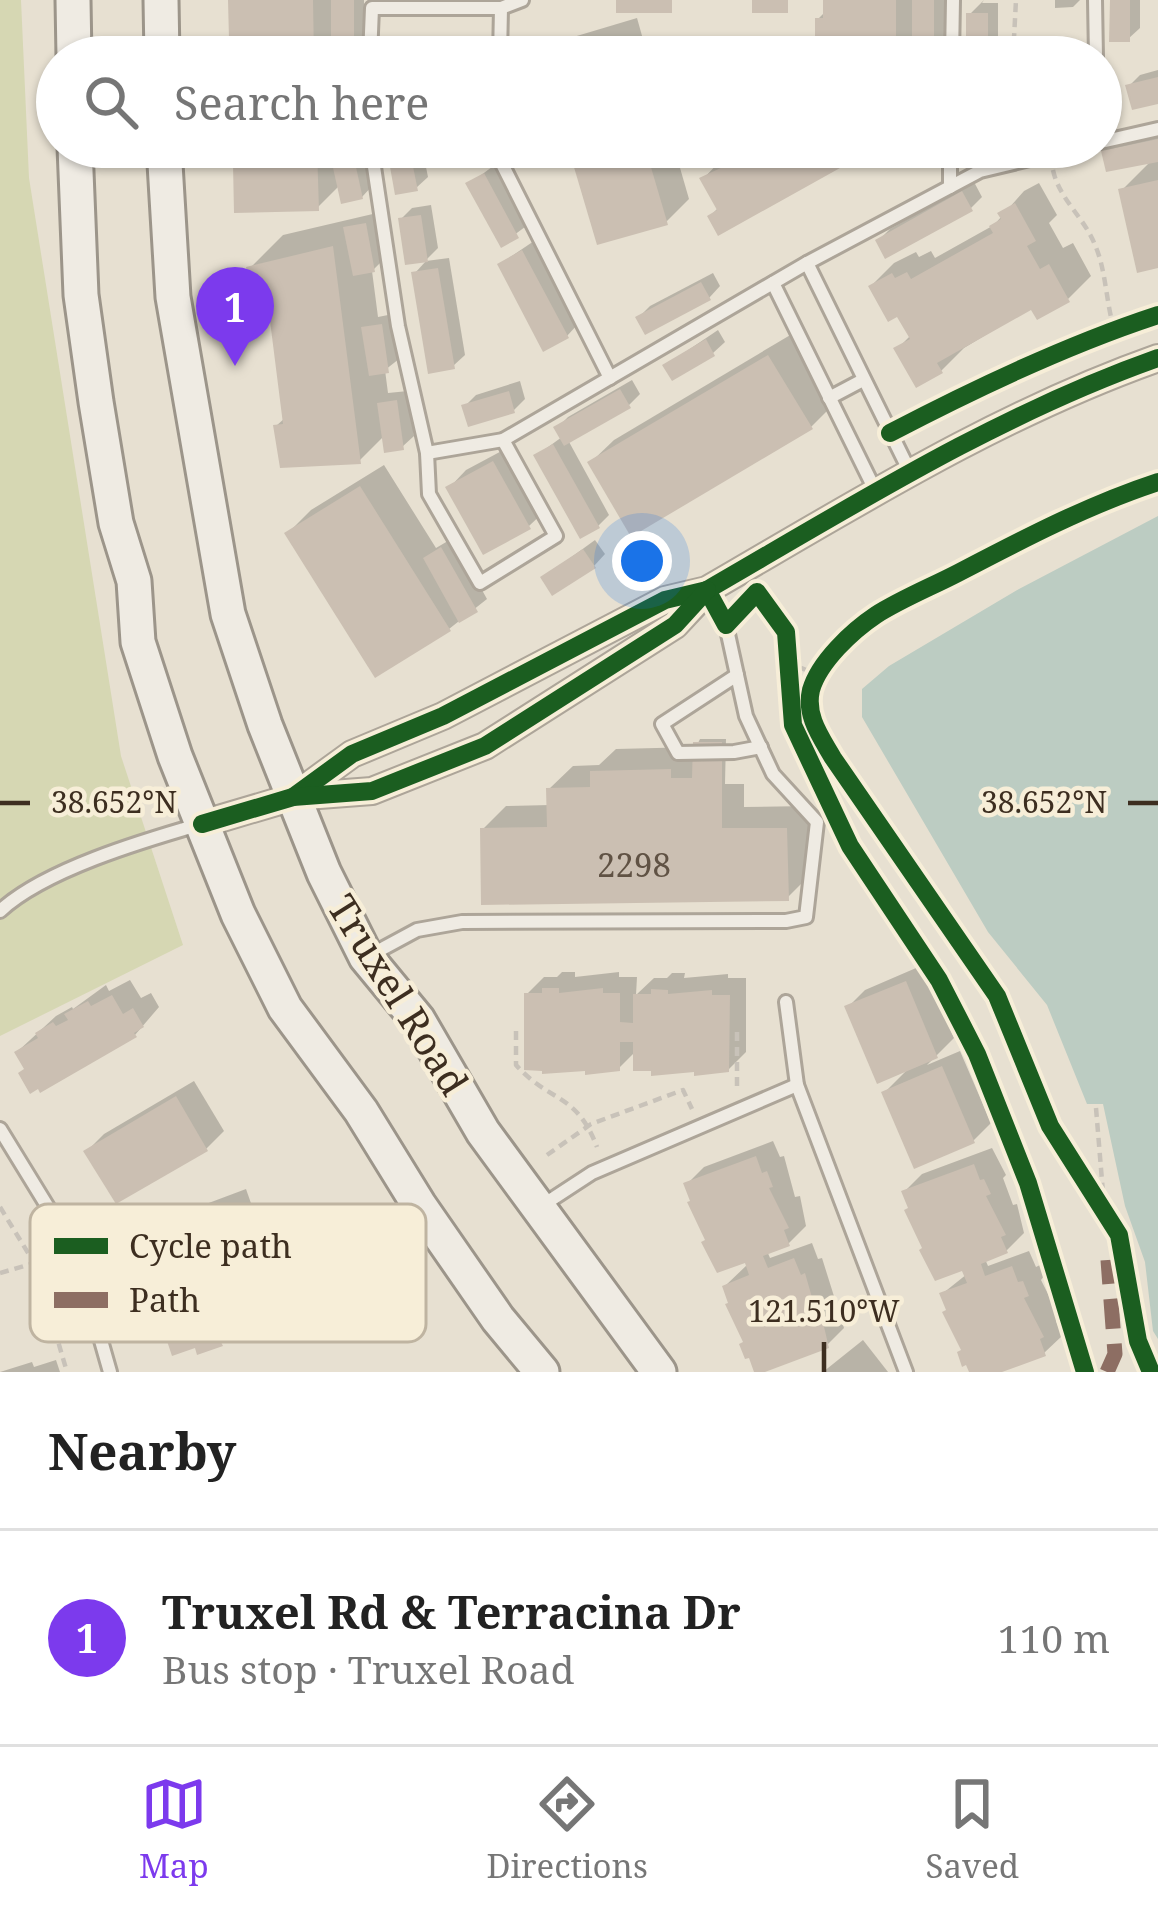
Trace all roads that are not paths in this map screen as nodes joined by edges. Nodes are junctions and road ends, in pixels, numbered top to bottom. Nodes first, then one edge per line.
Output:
1 (73, 0) edge
2 (160, 0) edge
3 (522, 0) edge
4 (953, 0) edge
5 (1095, 0) edge
6 (501, 8) junction
7 (74, 36) edge
8 (161, 36) edge
9 (371, 36) edge
10 (500, 36) edge
11 (952, 36) edge
12 (1096, 36) edge
13 (1158, 129) edge
14 (1122, 137) edge
15 (76, 168) edge
16 (165, 168) edge
17 (374, 168) edge
18 (507, 168) edge
19 (950, 168) edge
20 (992, 168) edge
21 (950, 187) junction
22 (807, 263) junction
23 (772, 284) junction
24 (1158, 358) edge
25 (610, 378) junction
26 (863, 380) junction
27 (829, 398) junction
28 (503, 440) junction
29 (427, 453) junction
30 (910, 472) junction
31 (876, 493) junction
32 (707, 590) junction
33 (737, 675) junction
34 (761, 747) junction
35 (293, 797) junction
36 (202, 824) junction
37 (0, 910) edge
38 (366, 957) junction
39 (786, 1002) dead end
40 (797, 1085) junction
41 (0, 1129) edge
42 (46, 1204) edge
43 (418, 1204) edge
44 (540, 1207) junction
45 (426, 1215) edge
46 (102, 1342) edge
47 (110, 1372) edge
48 (542, 1372) edge
49 (659, 1372) edge
50 (906, 1372) edge

1 - 7 main road
2 - 8 main road
3 - 6 lane
4 - 11 lane
5 - 12 lane
6 - 9 lane
6 - 10 lane
13 - 14 lane
15 - 36 main road
16 - 35 main road, Truxel Road
17 - 29 lane
18 - 25 lane
19 - 21 lane
20 - 21 lane
21 - 22 lane
22 - 23 lane
22 - 26 lane
23 - 25 lane
23 - 27 lane
24 - 30 street
25 - 28 lane
26 - 27 lane
26 - 30 lane
27 - 31 lane
28 - 29 lane
28 - 29 lane
30 - 31 street
31 - 32 street
32 - 33 lane
32 - 35 street
32 - 35 street
33 - 34 lane
33 - 34 lane
34 - 38 lane
35 - 36 street
35 - 38 main road, Truxel Road
36 - 37 lane
36 - 43 main road
38 - 44 main road, Truxel Road
39 - 40 lane
40 - 44 lane
40 - 50 lane
41 - 42 lane
44 - 49 main road, Truxel Road
45 - 48 main road
46 - 47 lane

